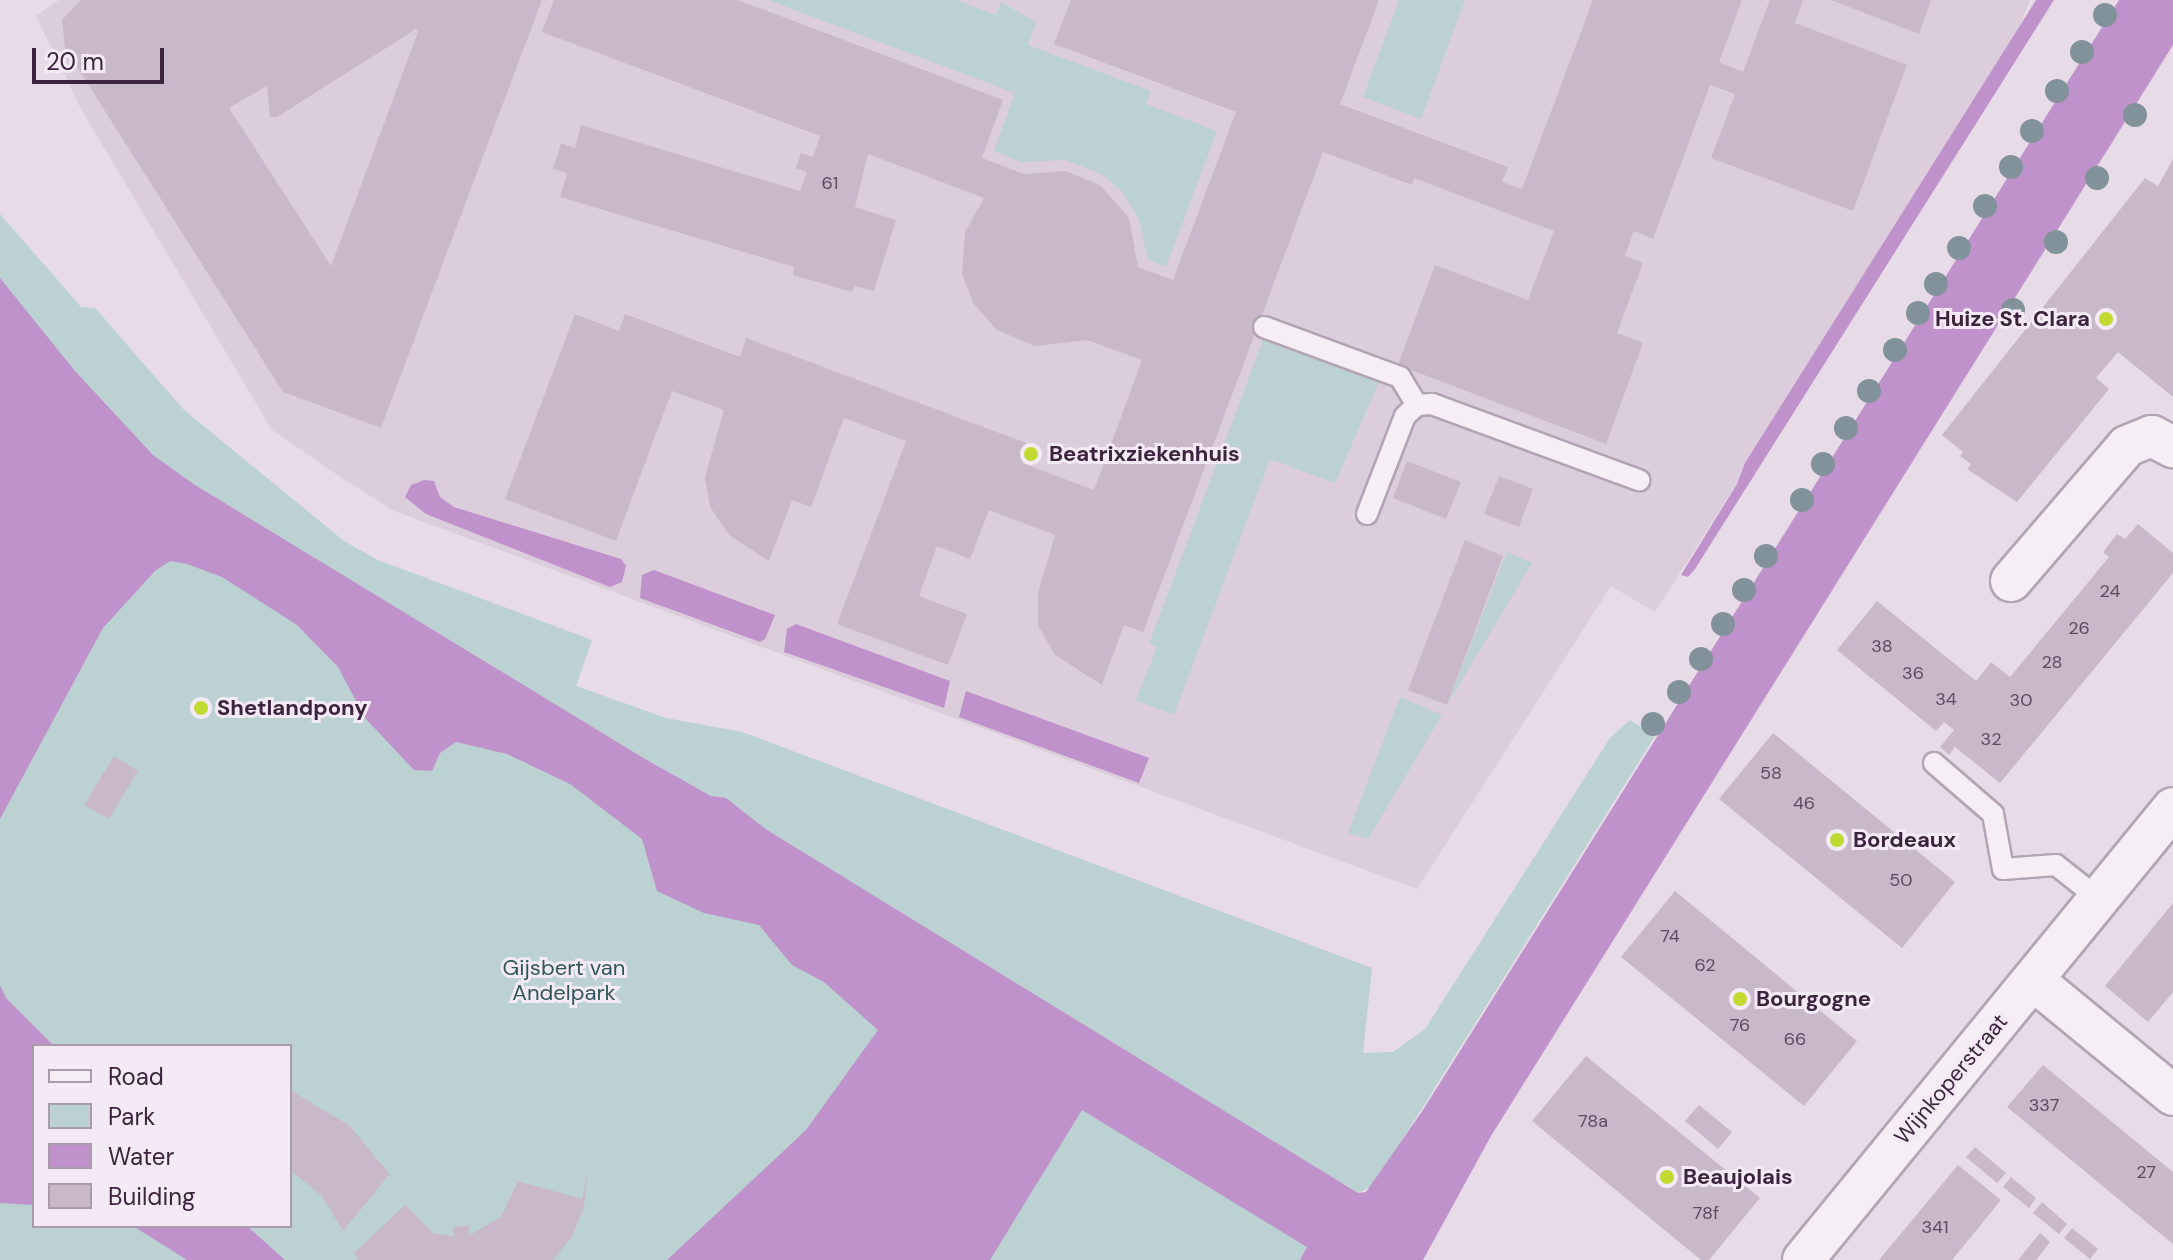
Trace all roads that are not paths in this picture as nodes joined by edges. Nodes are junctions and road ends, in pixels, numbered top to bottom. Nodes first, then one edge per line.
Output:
1 (1264, 327) dead end
2 (1417, 405) junction
3 (2173, 447) edge
4 (1639, 480) dead end
5 (1367, 514) dead end
6 (2011, 581) dead end
7 (1934, 763) dead end
8 (2173, 808) edge
9 (2099, 899) junction
10 (2033, 980) junction
11 (2173, 1095) edge
12 (1803, 1260) edge

1 - 2 lane
2 - 4 lane
2 - 5 lane
3 - 6 street
7 - 9 lane
8 - 9 street, Wijnkoperstraat
9 - 10 street, Wijnkoperstraat
10 - 11 street
10 - 12 street, Wijnkoperstraat

